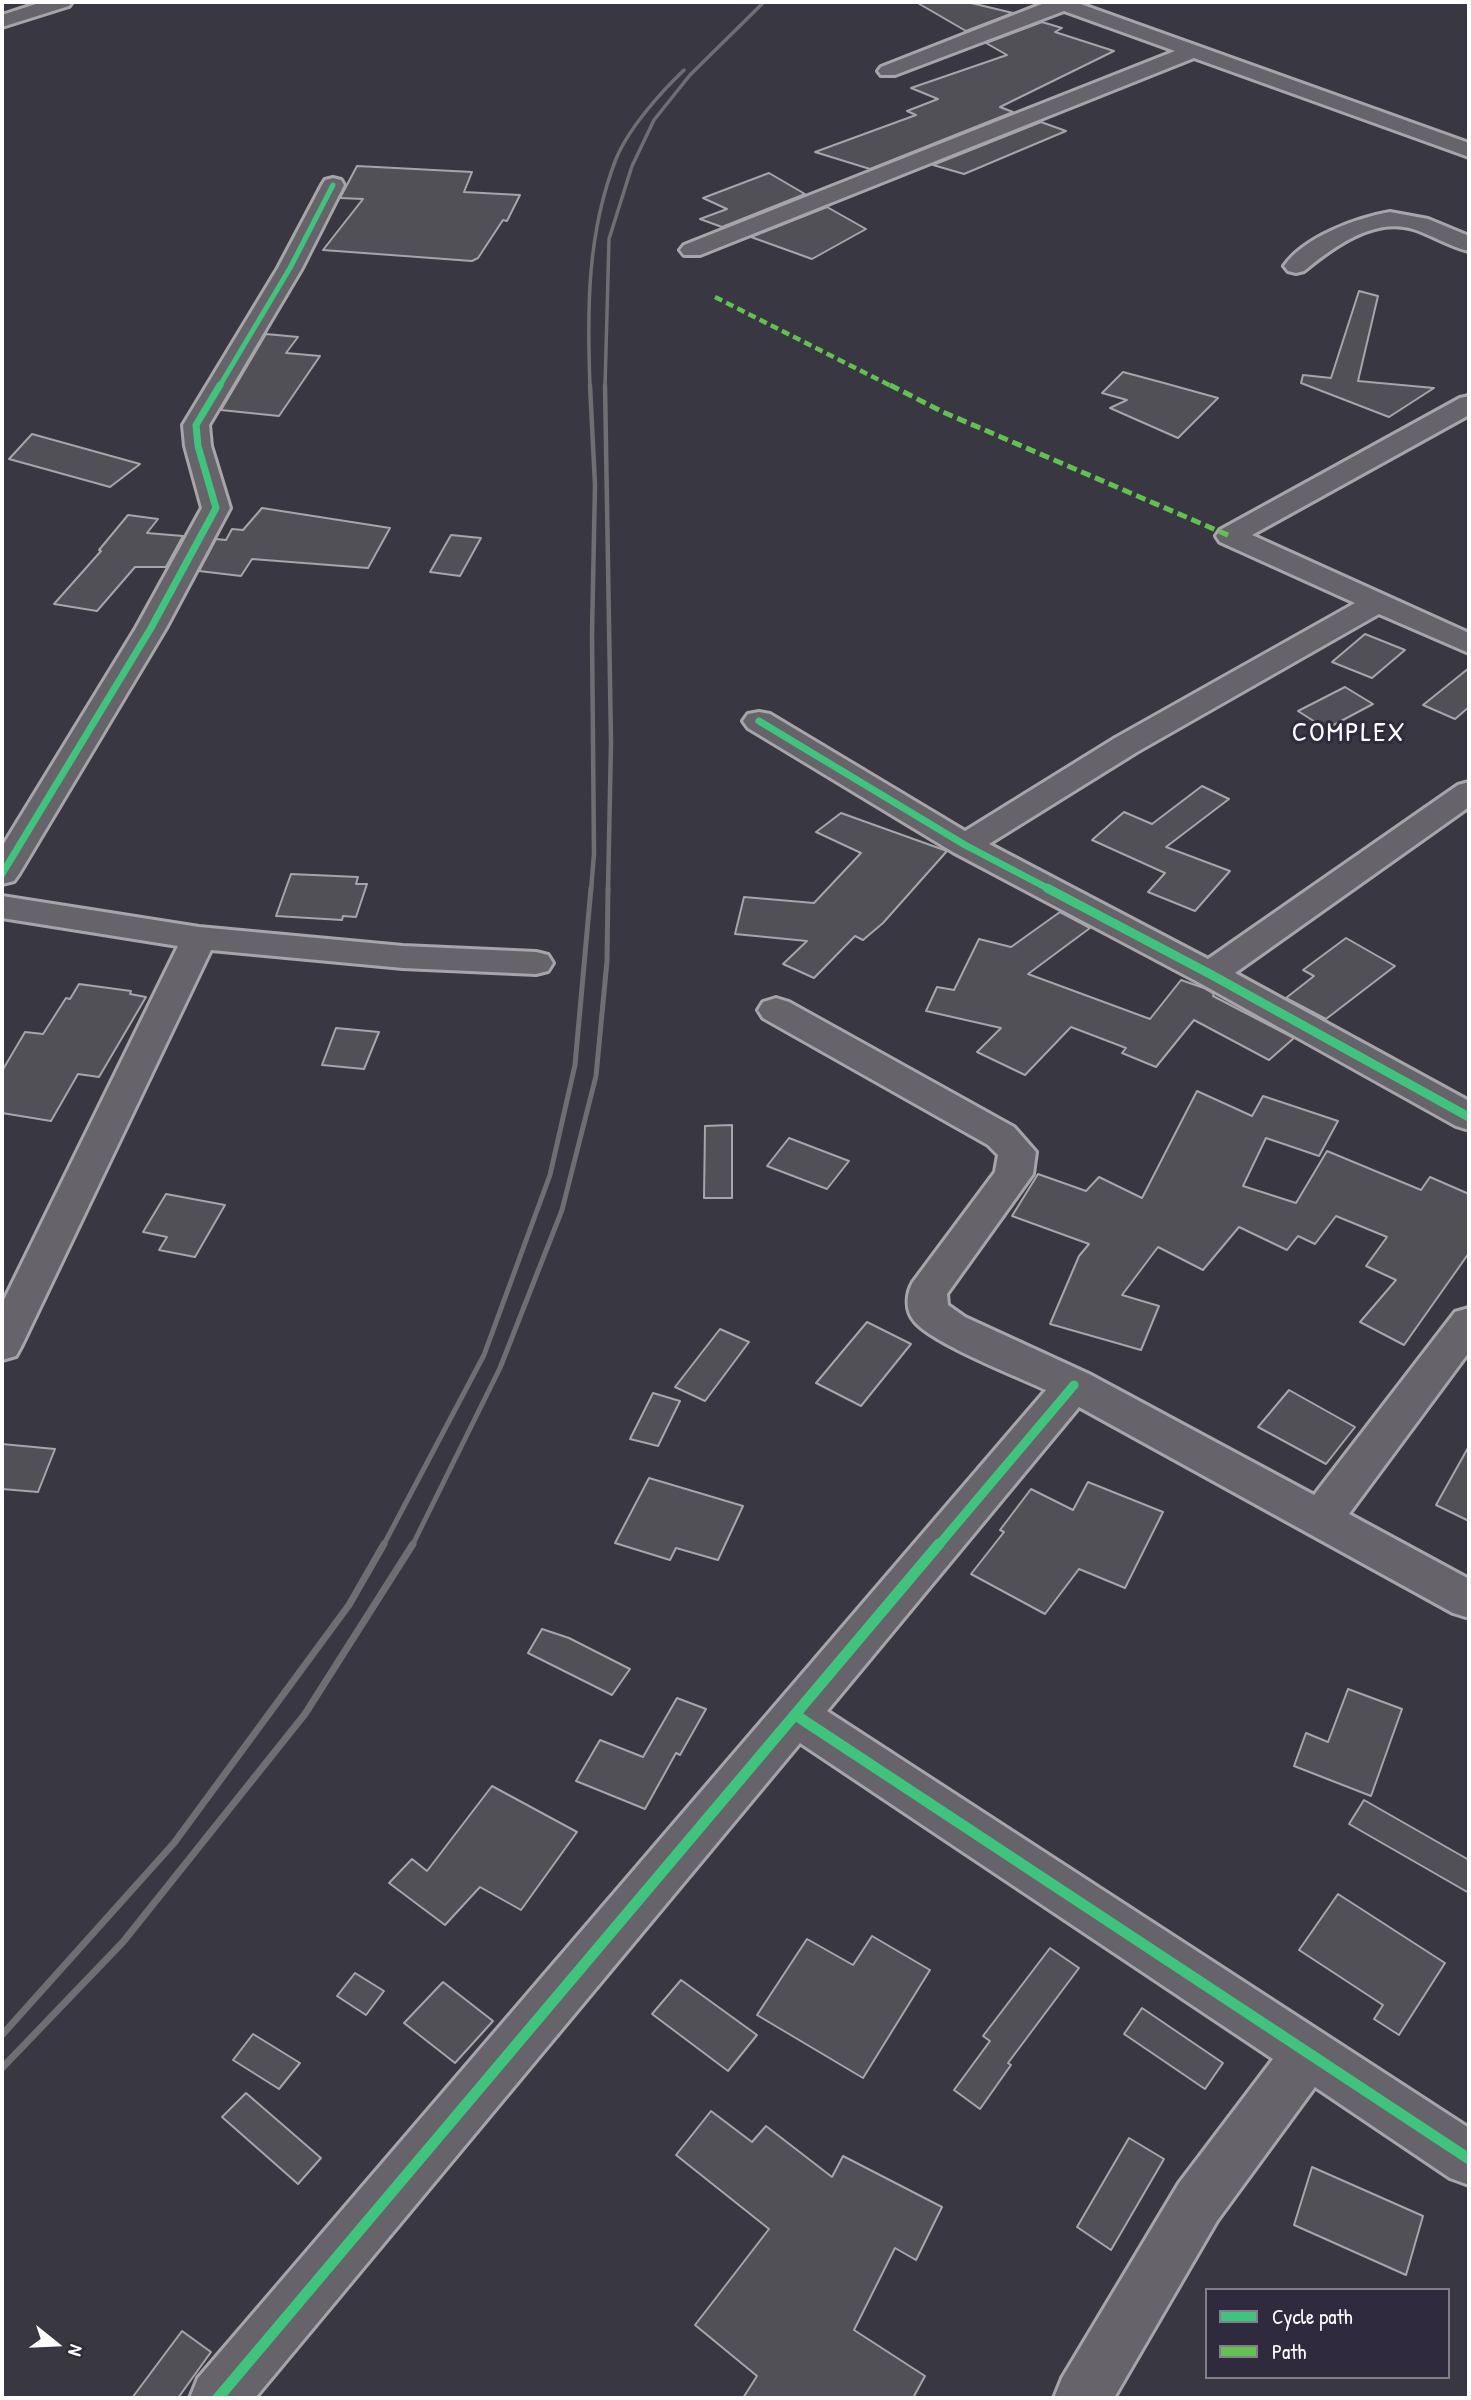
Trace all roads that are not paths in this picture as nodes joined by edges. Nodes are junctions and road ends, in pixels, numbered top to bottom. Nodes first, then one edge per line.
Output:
1 (61, 2) edge
2 (1061, 3) edge
3 (2, 21) edge
4 (1191, 52) junction
5 (888, 71) dead end
6 (1469, 150) edge
7 (333, 185) dead end
8 (1469, 244) edge
9 (692, 250) dead end
10 (1296, 266) dead end
11 (1469, 404) edge
12 (1377, 603) junction
13 (1469, 644) edge
14 (759, 721) dead end
15 (1469, 792) edge
16 (965, 845) junction
17 (2, 874) edge
18 (2, 907) edge
19 (199, 938) junction
20 (536, 963) dead end
21 (1210, 974) junction
22 (776, 1010) dead end
23 (1469, 1117) edge
24 (1469, 1323) edge
25 (2, 1345) edge
26 (1074, 1385) junction
27 (1321, 1519) junction
28 (1469, 1600) edge
29 (797, 1716) junction
30 (1308, 2055) junction
31 (1469, 2160) edge
32 (218, 2398) edge
33 (1082, 2398) edge

1 - 3 street
2 - 4 street
2 - 5 street
4 - 6 street
4 - 9 street
7 - 17 street
8 - 10 street
11 - 12 street
12 - 13 street
12 - 16 street
14 - 16 street
15 - 21 street
16 - 21 street
18 - 19 street
19 - 20 street
19 - 25 street
21 - 23 street
22 - 26 street
24 - 27 street
26 - 27 street
26 - 29 street
27 - 28 street
29 - 30 street
29 - 32 street
30 - 31 street
30 - 33 street

